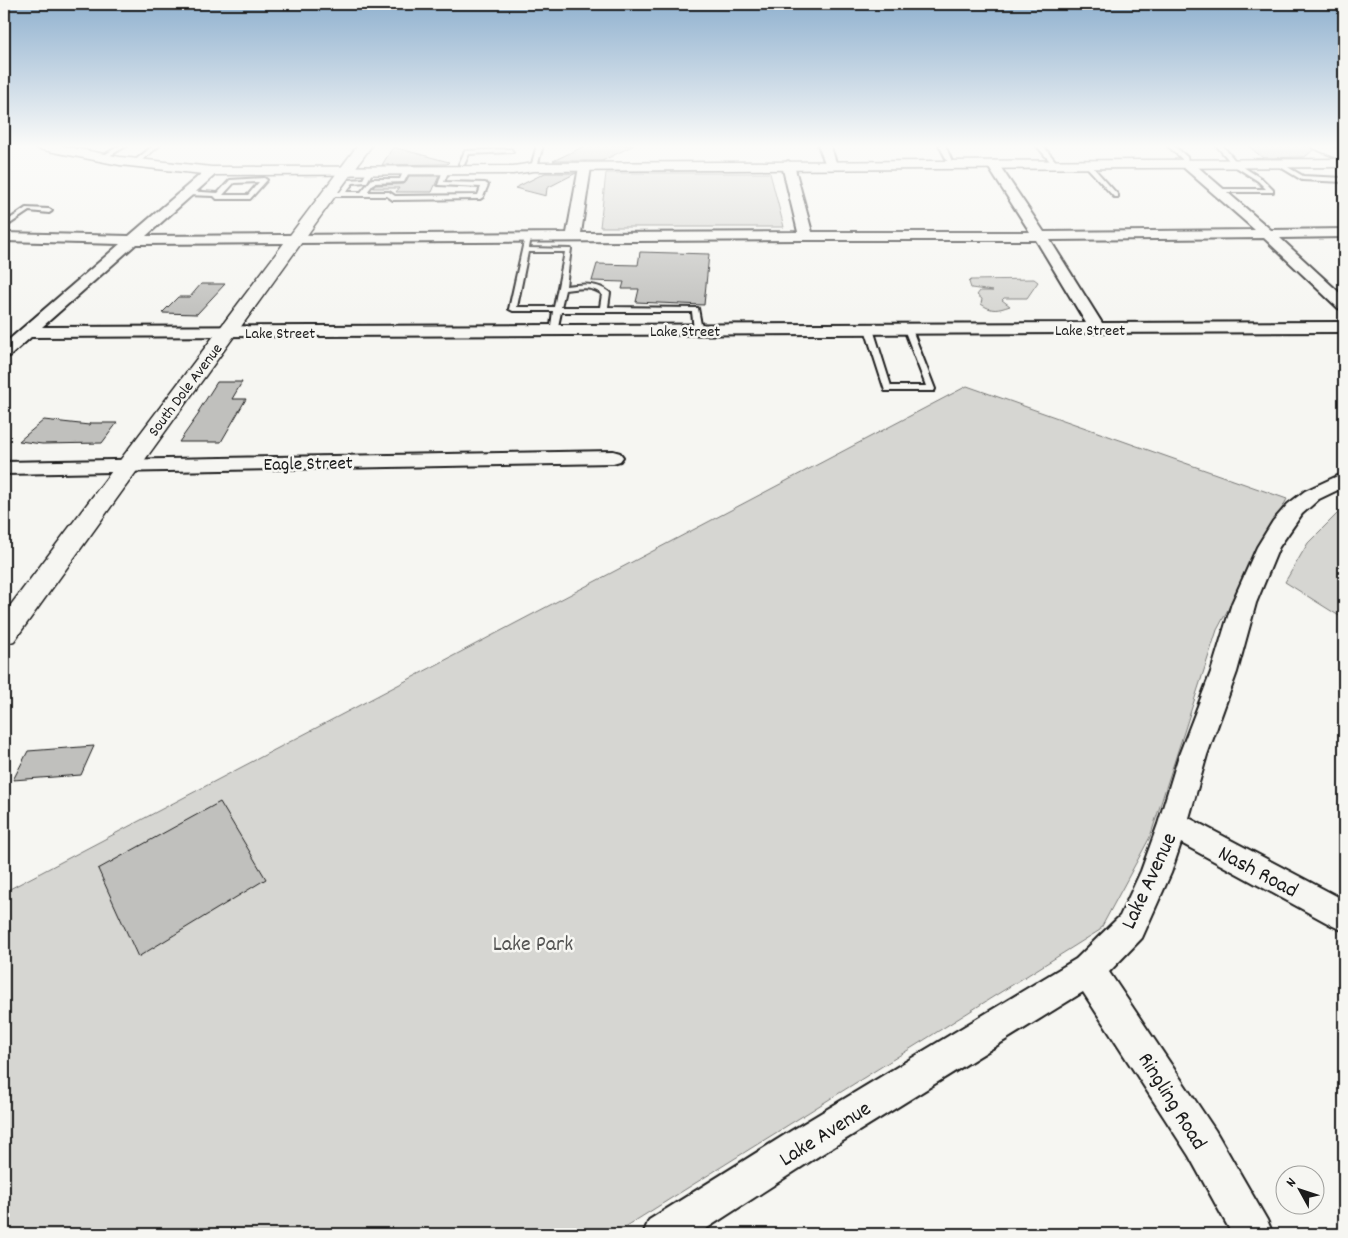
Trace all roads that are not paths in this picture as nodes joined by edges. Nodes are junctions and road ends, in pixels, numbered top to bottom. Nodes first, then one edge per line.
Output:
1 (174, 203) edge
2 (324, 203) edge
3 (578, 203) edge
4 (798, 203) edge
5 (1018, 203) edge
6 (1232, 203) edge
7 (49, 210) dead end
8 (4, 226) edge
9 (1267, 234) junction
10 (1344, 234) edge
11 (573, 236) junction
12 (806, 236) junction
13 (1040, 236) junction
14 (4, 237) edge
15 (294, 238) junction
16 (130, 240) junction
17 (527, 243) junction
18 (562, 288) junction
19 (1344, 304) edge
20 (558, 309) junction
21 (604, 309) junction
22 (1344, 327) edge
23 (869, 329) junction
24 (908, 329) junction
25 (1098, 329) junction
26 (698, 330) junction
27 (553, 331) junction
28 (26, 332) junction
29 (227, 332) junction
30 (4, 352) edge
31 (613, 457) dead end
32 (127, 465) junction
33 (4, 468) edge
34 (1344, 479) edge
35 (4, 634) edge
36 (1173, 824) junction
37 (1344, 916) edge
38 (1088, 970) junction
39 (663, 1234) edge
40 (1252, 1234) edge

1 - 16 street
2 - 15 main road, South Dole Avenue
3 - 11 street
4 - 12 street
5 - 13 street
6 - 9 street
7 - 8 lane
9 - 10 street
9 - 13 street
9 - 19 street
11 - 12 street
11 - 17 street
12 - 13 street
13 - 25 street
14 - 16 street
15 - 16 street
15 - 17 street
15 - 29 main road, South Dole Avenue
16 - 28 street
17 - 18 lane
17 - 20 lane
18 - 20 lane
18 - 21 lane
20 - 21 lane
20 - 27 lane
21 - 26 lane
22 - 25 street, Lake Street
23 - 24 street, Lake Street
23 - 24 lane
23 - 26 street, Lake Street
24 - 25 street, Lake Street
26 - 27 street, Lake Street
27 - 29 street, Lake Street
28 - 29 street, Lake Street
28 - 30 street
29 - 32 main road, South Dole Avenue
31 - 32 street, Eagle Street
32 - 33 street, Eagle Street
32 - 35 main road, South Dole Avenue
34 - 36 street, Lake Avenue
36 - 37 street, Nash Road
36 - 38 street, Lake Avenue
38 - 39 street, Lake Avenue
38 - 40 street, Ringling Road

